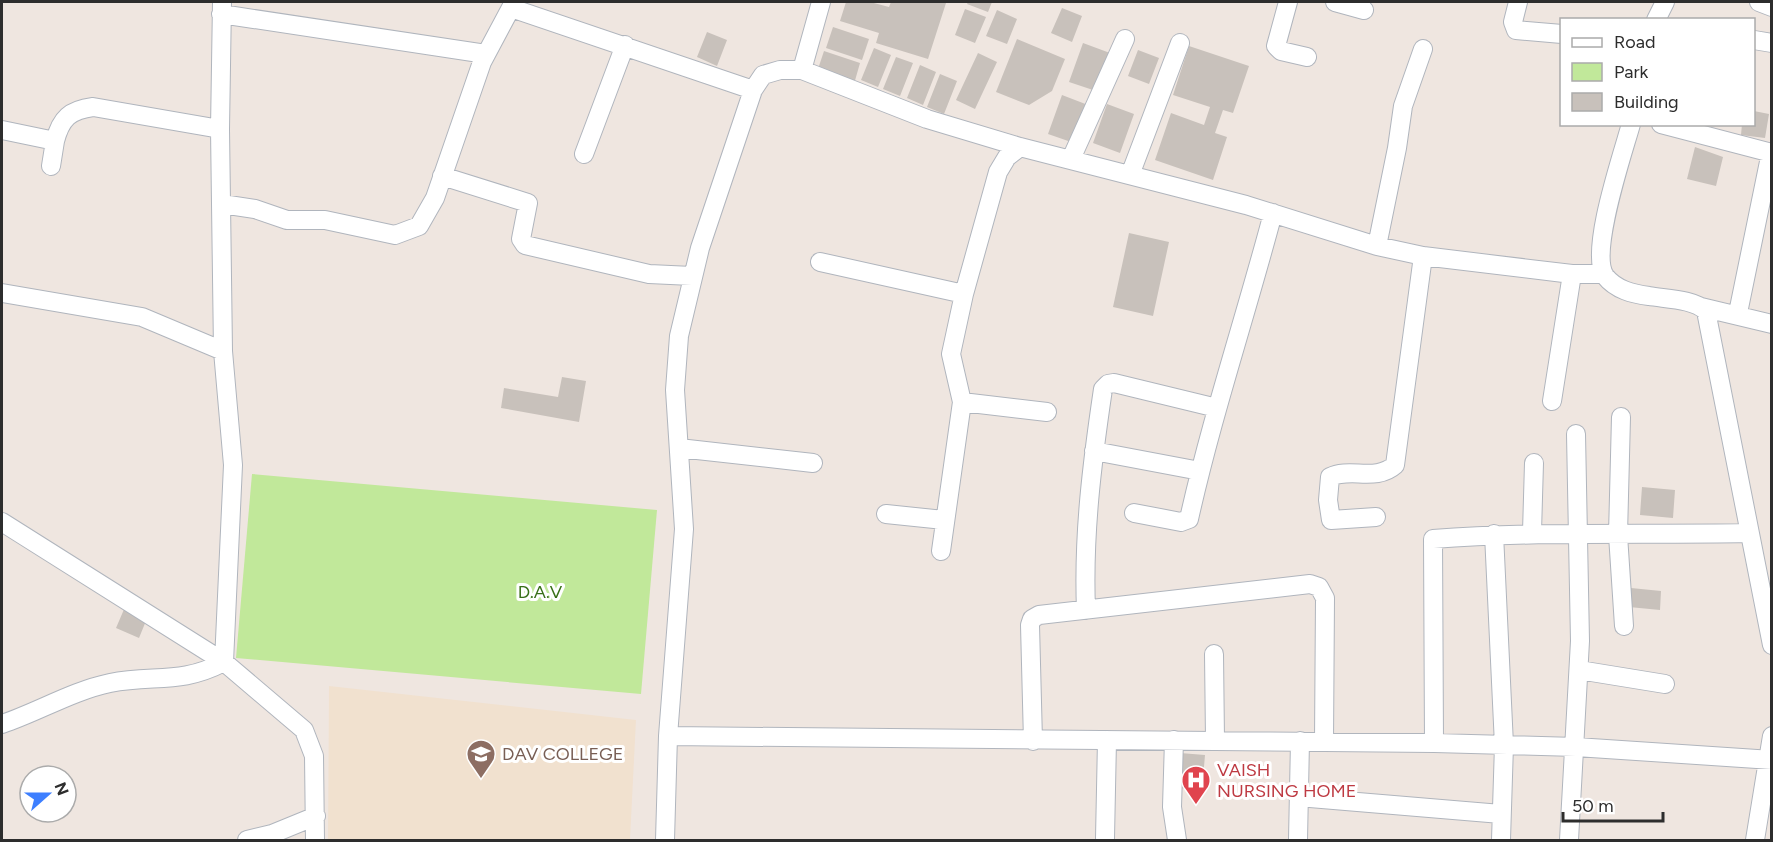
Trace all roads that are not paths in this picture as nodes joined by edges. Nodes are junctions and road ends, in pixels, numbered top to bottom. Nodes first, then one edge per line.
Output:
1 (821, 2) edge
2 (1288, 2) edge
3 (1335, 2) edge
4 (1518, 2) edge
5 (1665, 2) edge
6 (1759, 2) edge
7 (512, 5) edge
8 (1772, 7) edge
9 (221, 8) edge
10 (1364, 10) dead end
11 (1657, 18) edge
12 (1560, 34) edge
13 (1125, 39) dead end
14 (1755, 40) edge
15 (1772, 43) edge
16 (1180, 44) dead end
17 (625, 45) junction
18 (1423, 49) dead end
19 (486, 54) junction
20 (1307, 57) dead end
21 (802, 70) junction
22 (753, 90) junction
23 (1630, 126) edge
24 (1668, 126) edge
25 (219, 129) junction
26 (2, 130) edge
27 (55, 141) junction
28 (1020, 147) junction
29 (1771, 153) edge
30 (584, 154) dead end
31 (1071, 159) junction
32 (51, 166) dead end
33 (1130, 175) junction
34 (442, 176) junction
35 (222, 204) junction
36 (1273, 213) junction
37 (1377, 246) junction
38 (1423, 256) junction
39 (820, 262) dead end
40 (1572, 274) junction
41 (1604, 274) junction
42 (692, 276) junction
43 (2, 293) edge
44 (964, 294) junction
45 (1701, 307) junction
46 (1738, 313) junction
47 (1772, 324) edge
48 (223, 351) junction
49 (1552, 401) dead end
50 (962, 402) junction
51 (1217, 408) junction
52 (1047, 412) dead end
53 (1621, 417) dead end
54 (1575, 434) dead end
55 (679, 448) junction
56 (1094, 451) junction
57 (813, 463) dead end
58 (1534, 463) dead end
59 (1200, 471) junction
60 (1134, 513) dead end
61 (886, 514) dead end
62 (1376, 517) dead end
63 (944, 520) junction
64 (2, 522) edge
65 (1532, 532) junction
66 (1576, 533) junction
67 (1748, 533) junction
68 (1494, 534) junction
69 (1618, 535) junction
70 (941, 551) dead end
71 (1086, 610) junction
72 (1624, 626) dead end
73 (1772, 645) edge
74 (1214, 654) dead end
75 (224, 662) junction
76 (1579, 670) junction
77 (1665, 684) dead end
78 (2, 724) edge
79 (668, 736) junction
80 (1772, 736) edge
81 (1107, 740) junction
82 (1174, 740) junction
83 (1215, 740) junction
84 (1033, 741) junction
85 (1300, 741) junction
86 (1324, 741) junction
87 (1434, 743) junction
88 (1504, 745) junction
89 (1576, 747) junction
90 (1770, 760) edge
91 (1298, 797) junction
92 (1501, 814) junction
93 (316, 816) junction
94 (1105, 838) dead end
95 (247, 840) edge
96 (315, 840) edge
97 (665, 840) edge
98 (1177, 840) edge
99 (1298, 840) edge
100 (1501, 840) edge
101 (1569, 840) edge
102 (1755, 840) edge

1 - 21 street
2 - 20 street
3 - 10 street
4 - 12 street
5 - 11 street
6 - 8 street
7 - 17 street
7 - 19 street
9 - 19 street
9 - 25 street
13 - 31 street
14 - 15 street
16 - 33 street
17 - 22 street
17 - 30 street
18 - 37 street
19 - 34 street
21 - 22 street
21 - 28 street
22 - 42 street
23 - 41 street
24 - 29 street
25 - 27 street
25 - 35 street
26 - 27 street
27 - 32 street
28 - 31 street
28 - 44 street
29 - 46 street
31 - 33 street
33 - 36 street
34 - 35 street
34 - 42 street
35 - 48 street
36 - 37 street
36 - 51 street
37 - 38 street
38 - 40 street
38 - 62 street
39 - 44 street
40 - 41 street
40 - 49 street
41 - 45 street
42 - 55 street
43 - 48 street
44 - 50 street
45 - 46 street
45 - 67 street
46 - 47 street
48 - 75 street
50 - 52 street
50 - 63 street
51 - 56 street
51 - 59 street
53 - 69 street
54 - 66 street
55 - 57 street
55 - 79 street
56 - 59 street
56 - 71 street
58 - 65 street
59 - 60 street
61 - 63 street
63 - 70 street
64 - 75 street
65 - 66 street
65 - 68 street
66 - 69 street
66 - 76 street
67 - 69 street
67 - 73 street
68 - 87 street
68 - 88 street
69 - 72 street
71 - 84 street
71 - 86 street
74 - 83 street
75 - 78 street
75 - 93 street
76 - 77 street
76 - 89 street
79 - 84 street
79 - 97 street
80 - 90 street
81 - 82 street
81 - 84 street
81 - 94 street
82 - 83 street
82 - 98 street
83 - 85 street
85 - 86 street
85 - 91 street
86 - 87 street
87 - 88 street
88 - 89 street
88 - 92 street
89 - 90 street
89 - 101 street
90 - 102 street
91 - 92 street
91 - 99 street
92 - 100 street
93 - 95 street
93 - 96 street

